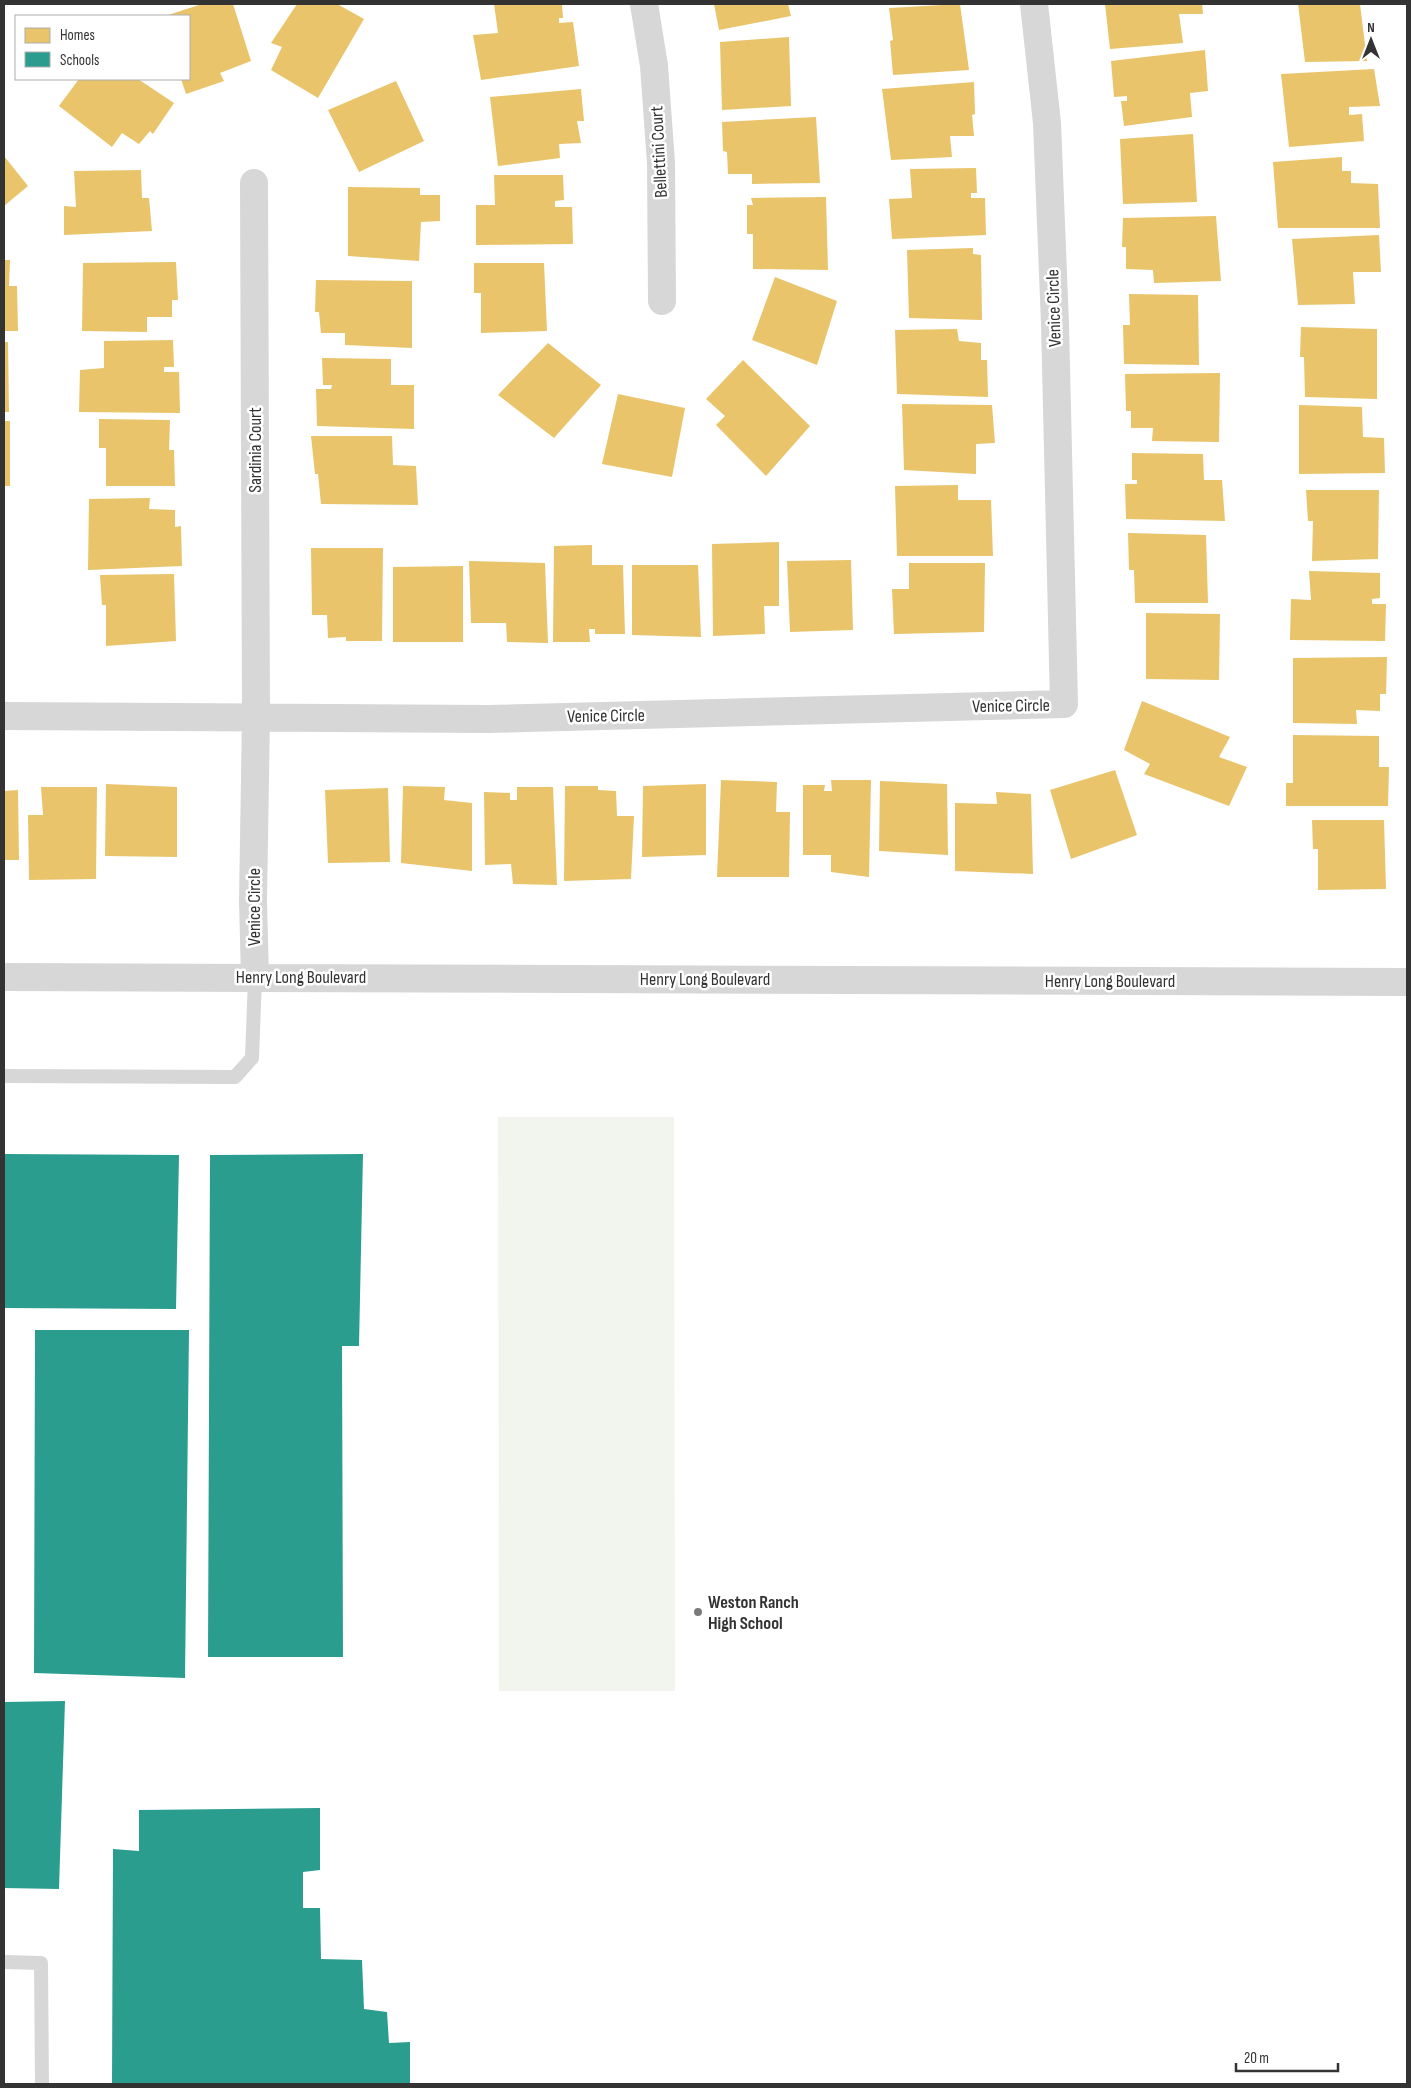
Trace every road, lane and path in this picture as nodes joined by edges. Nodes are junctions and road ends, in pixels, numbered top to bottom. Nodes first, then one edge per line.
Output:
1 (644, 4) edge
2 (1034, 4) edge
3 (254, 183) dead end
4 (662, 301) dead end
5 (4, 716) edge
6 (256, 717) junction
7 (4, 977) edge
8 (254, 978) junction
9 (1407, 982) edge
10 (4, 1076) edge
11 (4, 1962) edge
12 (42, 2084) edge

1 - 4 street, Bellettini Court
2 - 6 street, Venice Circle
3 - 6 street, Sardinia Court
5 - 6 street, Venice Circle
6 - 8 street, Venice Circle
7 - 8 street, Henry Long Boulevard
8 - 9 street, Henry Long Boulevard
8 - 10 lane
11 - 12 lane

